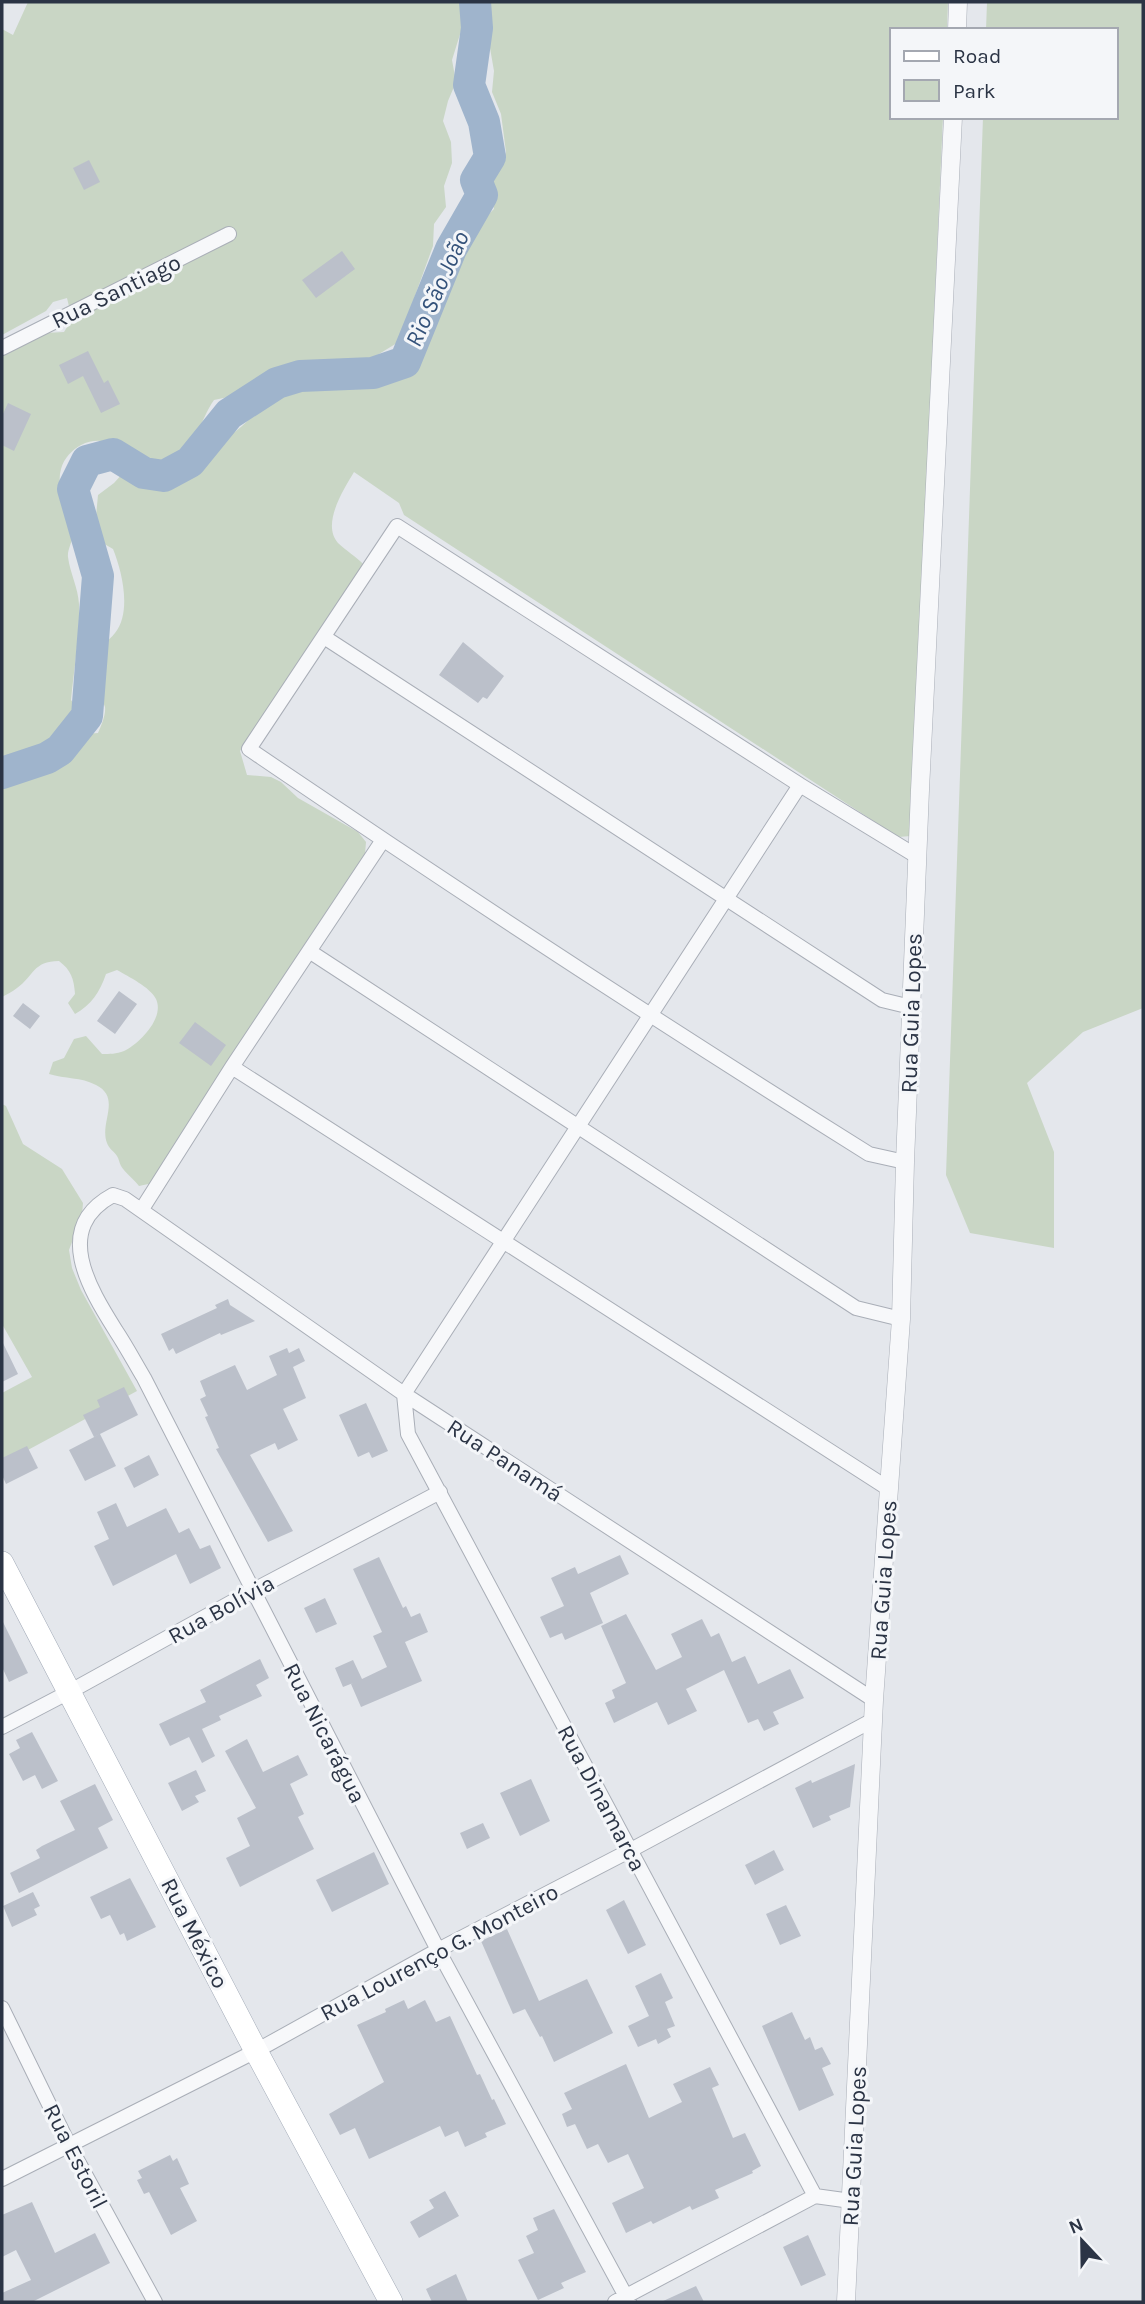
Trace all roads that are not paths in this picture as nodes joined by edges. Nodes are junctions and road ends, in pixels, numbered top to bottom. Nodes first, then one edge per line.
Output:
1 (958, 2) edge
2 (957, 28) edge
3 (953, 119) edge
4 (229, 234) dead end
5 (2, 348) edge
6 (324, 636) junction
7 (800, 785) junction
8 (383, 840) junction
9 (918, 857) junction
10 (726, 899) junction
11 (309, 951) junction
12 (911, 1007) junction
13 (649, 1016) junction
14 (232, 1067) junction
15 (578, 1127) junction
16 (905, 1162) junction
17 (142, 1209) junction
18 (504, 1241) junction
19 (901, 1319) junction
20 (404, 1394) junction
21 (889, 1489) junction
22 (440, 1493) junction
23 (2, 1563) edge
24 (252, 1591) junction
25 (69, 1692) junction
26 (874, 1700) junction
27 (873, 1720) junction
28 (2, 1727) edge
29 (629, 1851) junction
30 (438, 1950) junction
31 (2, 2008) edge
32 (256, 2050) junction
33 (69, 2146) junction
34 (2, 2179) edge
35 (815, 2196) junction
36 (851, 2201) junction
37 (623, 2300) edge
38 (155, 2302) edge
39 (391, 2302) edge
40 (846, 2302) edge

1 - 2 street
3 - 9 street, Rua Guia Lopes
4 - 5 street, Rua Santiago
6 - 7 street
6 - 8 street
6 - 10 street
7 - 9 street
7 - 10 street
8 - 11 street
8 - 13 street
9 - 12 street, Rua Guia Lopes
10 - 12 street
10 - 13 street
11 - 14 street
11 - 15 street
12 - 16 street, Rua Guia Lopes
13 - 15 street
13 - 16 street
14 - 17 street
14 - 18 street
15 - 18 street
15 - 19 street
16 - 19 street, Rua Guia Lopes
17 - 20 street, Rua Panamá
17 - 24 street, Rua Nicarágua
18 - 20 street
18 - 21 street
19 - 21 street, Rua Guia Lopes
20 - 22 street, Rua Dinamarca
20 - 26 street, Rua Panamá
21 - 26 street, Rua Guia Lopes
22 - 24 street, Rua Bolívia
22 - 29 street, Rua Dinamarca
23 - 25 main road, Rua México
24 - 25 street, Rua Bolívia
24 - 30 street, Rua Nicarágua
25 - 28 street, Rua Bolívia
25 - 32 main road, Rua México
26 - 27 street, Rua Guia Lopes
27 - 29 street, Rua Lourenço G. Monteiro
27 - 36 street, Rua Guia Lopes
29 - 30 street, Rua Lourenço G. Monteiro
29 - 35 street, Rua Dinamarca
30 - 32 street, Rua Lourenço G. Monteiro
30 - 37 street, Rua Nicarágua
31 - 33 street, Rua Estoril
32 - 33 street, Rua Lourenço G. Monteiro
32 - 39 main road, Rua México
33 - 34 street, Rua Lourenço G. Monteiro
33 - 38 street, Rua Estoril
35 - 36 street
35 - 37 street
36 - 40 street, Rua Guia Lopes

